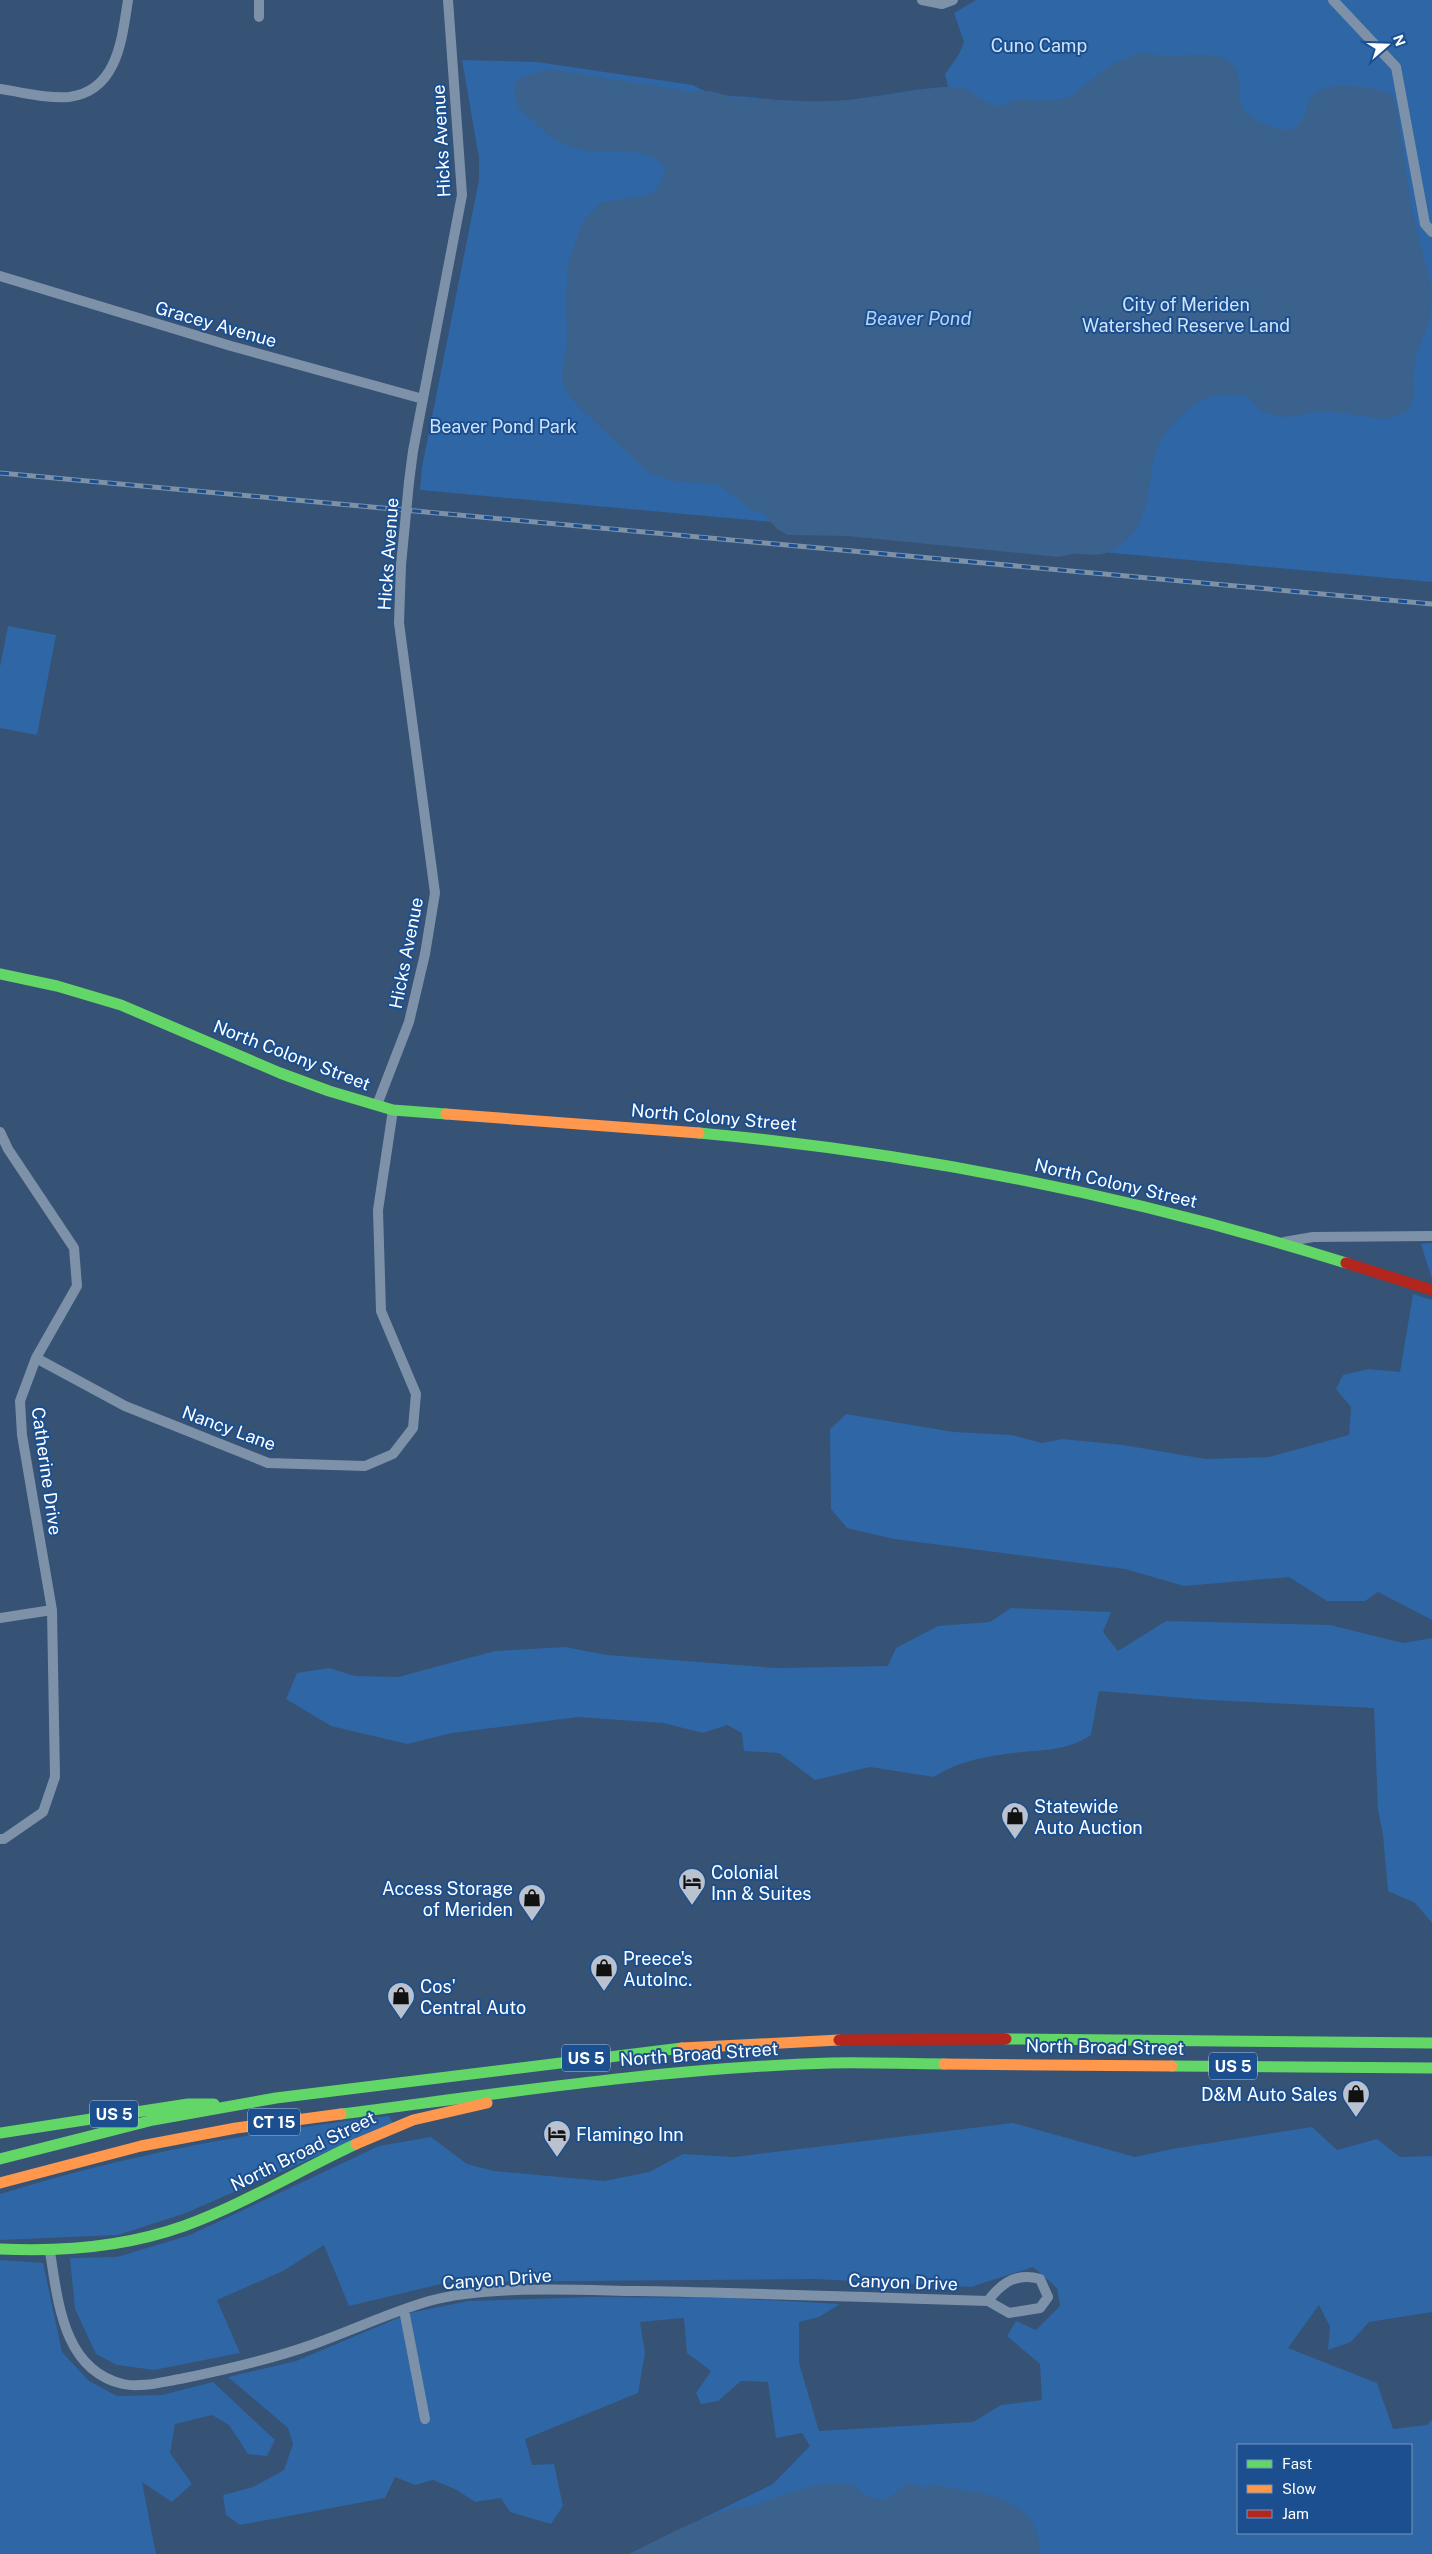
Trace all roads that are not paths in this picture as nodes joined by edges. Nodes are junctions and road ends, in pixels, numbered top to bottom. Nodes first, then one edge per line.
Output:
1 (128, 0) edge
2 (259, 0) edge
3 (448, 0) edge
4 (922, 0) edge
5 (952, 0) edge
6 (1333, 0) edge
7 (259, 17) dead end
8 (0, 89) edge
9 (1432, 232) edge
10 (0, 276) edge
11 (423, 399) junction
12 (0, 974) edge
13 (377, 1105) junction
14 (393, 1110) junction
15 (0, 1132) edge
16 (1432, 1236) edge
17 (1282, 1242) junction
18 (1432, 1290) edge
19 (36, 1358) junction
20 (52, 1610) junction
21 (0, 1618) edge
22 (0, 1839) edge
23 (1432, 2043) edge
24 (991, 2051) junction
25 (1432, 2068) edge
26 (553, 2086) junction
27 (229, 2106) junction
28 (0, 2133) edge
29 (0, 2159) edge
30 (0, 2183) edge
31 (0, 2250) edge
32 (50, 2252) junction
33 (988, 2301) junction
34 (404, 2310) junction
35 (426, 2419) dead end

1 - 8 street
2 - 7 street
3 - 11 street, Hicks Avenue
4 - 5 street
6 - 9 street
10 - 11 street, Gracey Avenue
11 - 13 street, Hicks Avenue, bridge
12 - 13 main road, North Colony Street
13 - 14 main road, North Colony Street
14 - 17 main road, North Colony Street
14 - 19 street, Nancy Lane
15 - 19 street, Catherine Drive
16 - 17 street
17 - 18 main road, North Colony Street
19 - 20 street, Catherine Drive
20 - 21 street
20 - 22 street, Catherine Drive
23 - 24 main road, North Broad Street / US 5
24 - 25 main road, North Broad Street / US 5
24 - 26 main road, North Broad Street / US 5
24 - 27 main road, North Broad Street / US 5
26 - 30 main road, CT 15
26 - 32 main road, North Broad Street / US 5
27 - 28 main road, North Broad Street / US 5
27 - 29 main road, CT 15
31 - 32 main road, North Broad Street / US 5
32 - 34 street, Canyon Drive
33 - 33 street, Canyon Drive
33 - 34 street, Canyon Drive
34 - 35 street

